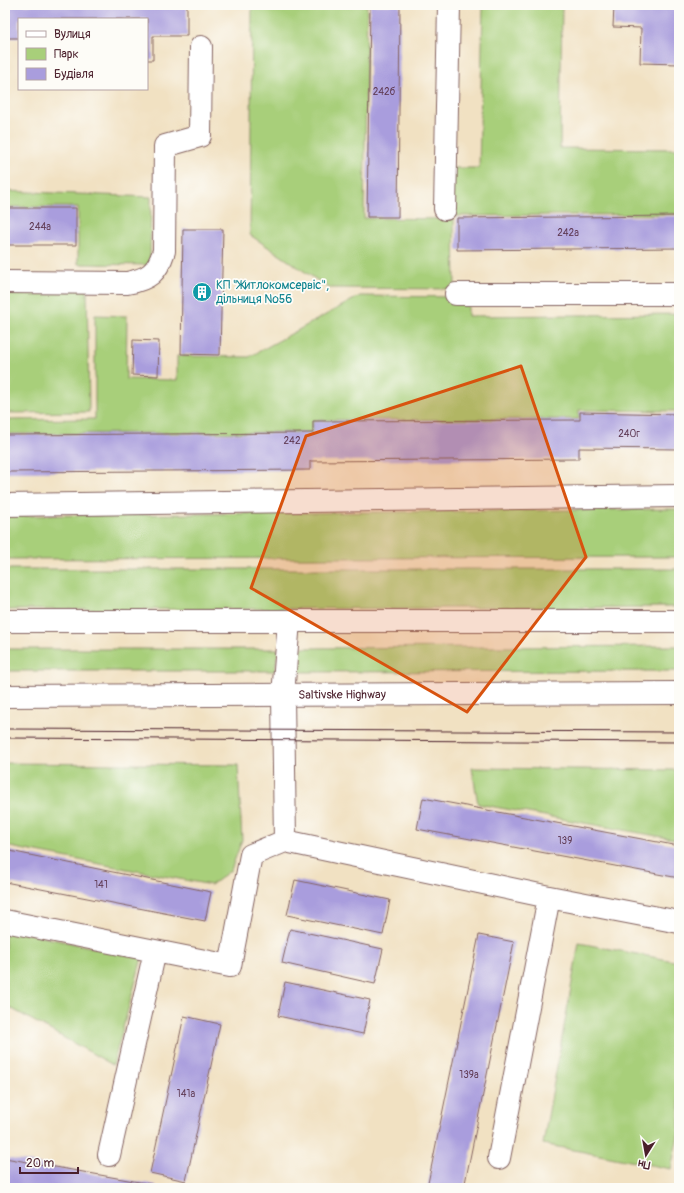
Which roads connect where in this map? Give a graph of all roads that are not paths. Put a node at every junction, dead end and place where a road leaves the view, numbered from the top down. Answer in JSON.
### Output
{"nodes":[{"id":1,"x":449,"y":5,"type":"edge"},
{"id":2,"x":200,"y":47,"type":"dead end"},
{"id":3,"x":446,"y":209,"type":"dead end"},
{"id":4,"x":5,"y":282,"type":"edge"},
{"id":5,"x":456,"y":294,"type":"dead end"},
{"id":6,"x":679,"y":294,"type":"edge"},
{"id":7,"x":679,"y":496,"type":"edge"},
{"id":8,"x":5,"y":505,"type":"edge"},
{"id":9,"x":5,"y":621,"type":"edge"},
{"id":10,"x":289,"y":621,"type":"junction"},
{"id":11,"x":679,"y":621,"type":"edge"},
{"id":12,"x":679,"y":693,"type":"edge"},
{"id":13,"x":283,"y":695,"type":"junction"},
{"id":14,"x":5,"y":696,"type":"edge"},
{"id":15,"x":285,"y":842,"type":"junction"},
{"id":16,"x":549,"y":897,"type":"junction"},
{"id":17,"x":5,"y":921,"type":"edge"},
{"id":18,"x":679,"y":922,"type":"edge"},
{"id":19,"x":155,"y":951,"type":"junction"},
{"id":20,"x":109,"y":1155,"type":"dead end"},
{"id":21,"x":499,"y":1158,"type":"dead end"}],
"edges":[{"from":1,"to":3,"type":"main road"},
{"from":2,"to":4,"type":"main road"},
{"from":5,"to":6,"type":"main road"},
{"from":7,"to":8,"type":"main road"},
{"from":9,"to":10,"type":"main road"},
{"from":10,"to":11,"type":"main road"},
{"from":10,"to":13,"type":"main road"},
{"from":12,"to":13,"type":"main road","name":"Saltivske Highway"},
{"from":13,"to":14,"type":"main road","name":"Saltivske Highway"},
{"from":13,"to":15,"type":"main road"},
{"from":15,"to":16,"type":"main road"},
{"from":15,"to":19,"type":"main road"},
{"from":16,"to":18,"type":"main road"},
{"from":16,"to":21,"type":"main road"},
{"from":17,"to":19,"type":"main road"},
{"from":19,"to":20,"type":"main road"}]}
